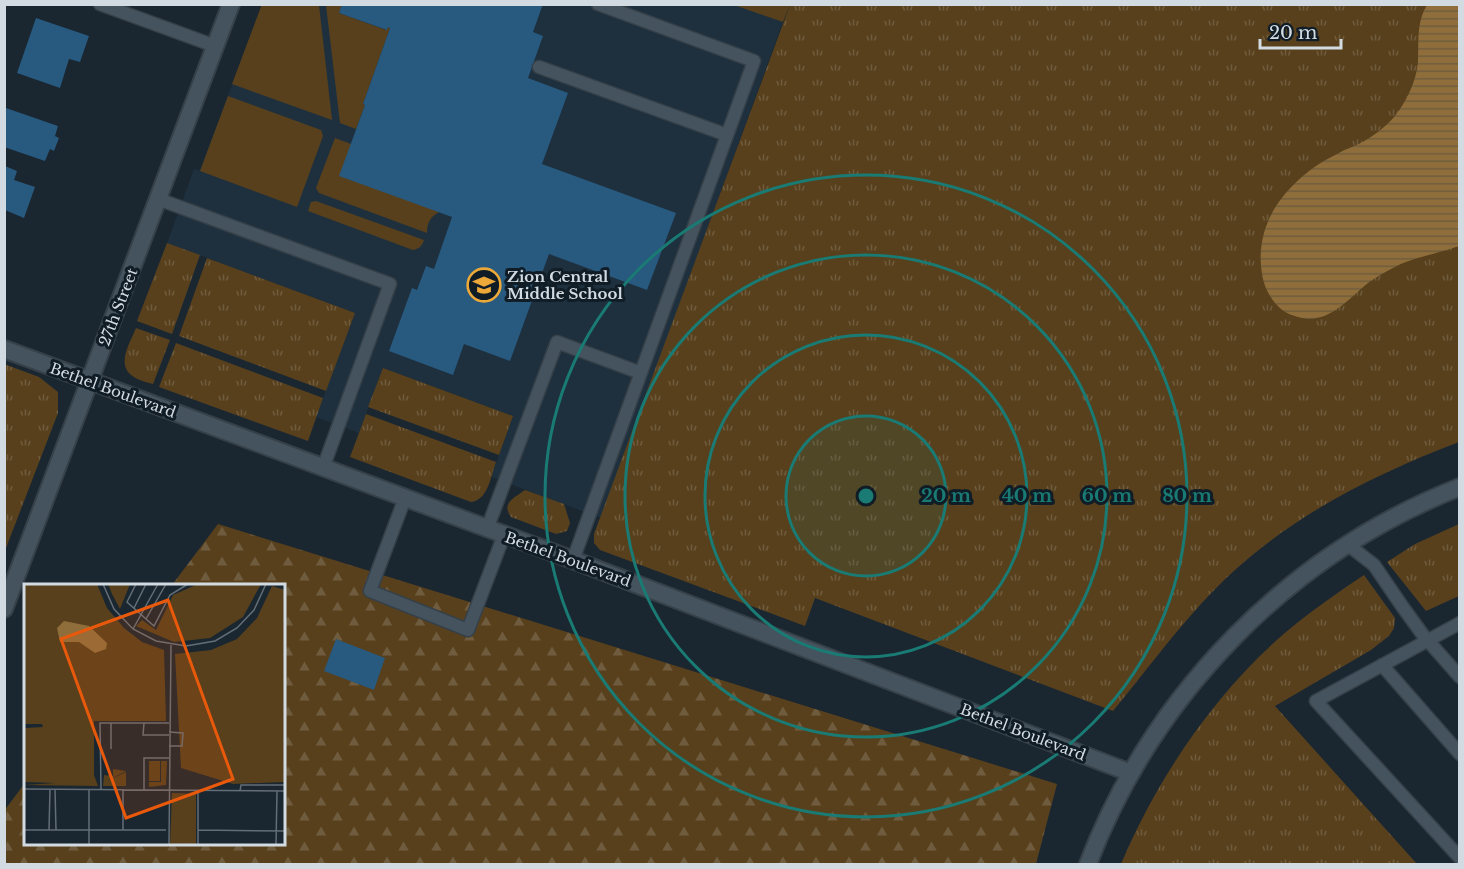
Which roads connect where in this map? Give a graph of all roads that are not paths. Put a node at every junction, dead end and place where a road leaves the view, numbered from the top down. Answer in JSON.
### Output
{"nodes":[{"id":1,"x":100,"y":4,"type":"edge"},
{"id":2,"x":231,"y":4,"type":"edge"},
{"id":3,"x":598,"y":4,"type":"edge"},
{"id":4,"x":215,"y":46,"type":"junction"},
{"id":5,"x":539,"y":68,"type":"dead end"},
{"id":6,"x":727,"y":135,"type":"junction"},
{"id":7,"x":158,"y":199,"type":"junction"},
{"id":8,"x":4,"y":350,"type":"edge"},
{"id":9,"x":641,"y":373,"type":"junction"},
{"id":10,"x":90,"y":381,"type":"junction"},
{"id":11,"x":323,"y":468,"type":"junction"},
{"id":12,"x":1460,"y":488,"type":"edge"},
{"id":13,"x":405,"y":498,"type":"junction"},
{"id":14,"x":487,"y":529,"type":"junction"},
{"id":15,"x":504,"y":535,"type":"junction"},
{"id":16,"x":1347,"y":544,"type":"junction"},
{"id":17,"x":573,"y":560,"type":"junction"},
{"id":18,"x":8,"y":589,"type":"edge"},
{"id":19,"x":4,"y":609,"type":"edge"},
{"id":20,"x":1460,"y":624,"type":"edge"},
{"id":21,"x":1428,"y":641,"type":"junction"},
{"id":22,"x":1382,"y":665,"type":"junction"},
{"id":23,"x":1460,"y":677,"type":"edge"},
{"id":24,"x":1460,"y":754,"type":"edge"},
{"id":25,"x":1131,"y":773,"type":"junction"},
{"id":26,"x":1460,"y":858,"type":"edge"},
{"id":27,"x":1088,"y":864,"type":"edge"}],
"edges":[{"from":1,"to":4,"type":"lane"},
{"from":2,"to":4,"type":"street","name":"27th Street"},
{"from":3,"to":6,"type":"lane"},
{"from":4,"to":7,"type":"street","name":"27th Street"},
{"from":5,"to":6,"type":"lane"},
{"from":6,"to":9,"type":"lane"},
{"from":7,"to":10,"type":"street","name":"27th Street"},
{"from":7,"to":11,"type":"lane"},
{"from":8,"to":10,"type":"street","name":"Bethel Boulevard"},
{"from":9,"to":14,"type":"lane"},
{"from":9,"to":17,"type":"lane"},
{"from":10,"to":11,"type":"street","name":"Bethel Boulevard"},
{"from":10,"to":18,"type":"street","name":"27th Street"},
{"from":11,"to":13,"type":"street","name":"Bethel Boulevard"},
{"from":12,"to":16,"type":"street"},
{"from":13,"to":14,"type":"street","name":"Bethel Boulevard"},
{"from":13,"to":15,"type":"lane"},
{"from":14,"to":15,"type":"street","name":"Bethel Boulevard"},
{"from":15,"to":17,"type":"street","name":"Bethel Boulevard"},
{"from":16,"to":21,"type":"lane"},
{"from":16,"to":25,"type":"street"},
{"from":17,"to":25,"type":"street","name":"Bethel Boulevard"},
{"from":18,"to":19,"type":"street","name":"27th Street"},
{"from":20,"to":21,"type":"lane"},
{"from":21,"to":22,"type":"lane"},
{"from":21,"to":23,"type":"lane"},
{"from":22,"to":24,"type":"lane"},
{"from":22,"to":26,"type":"lane"},
{"from":25,"to":27,"type":"street"}]}
